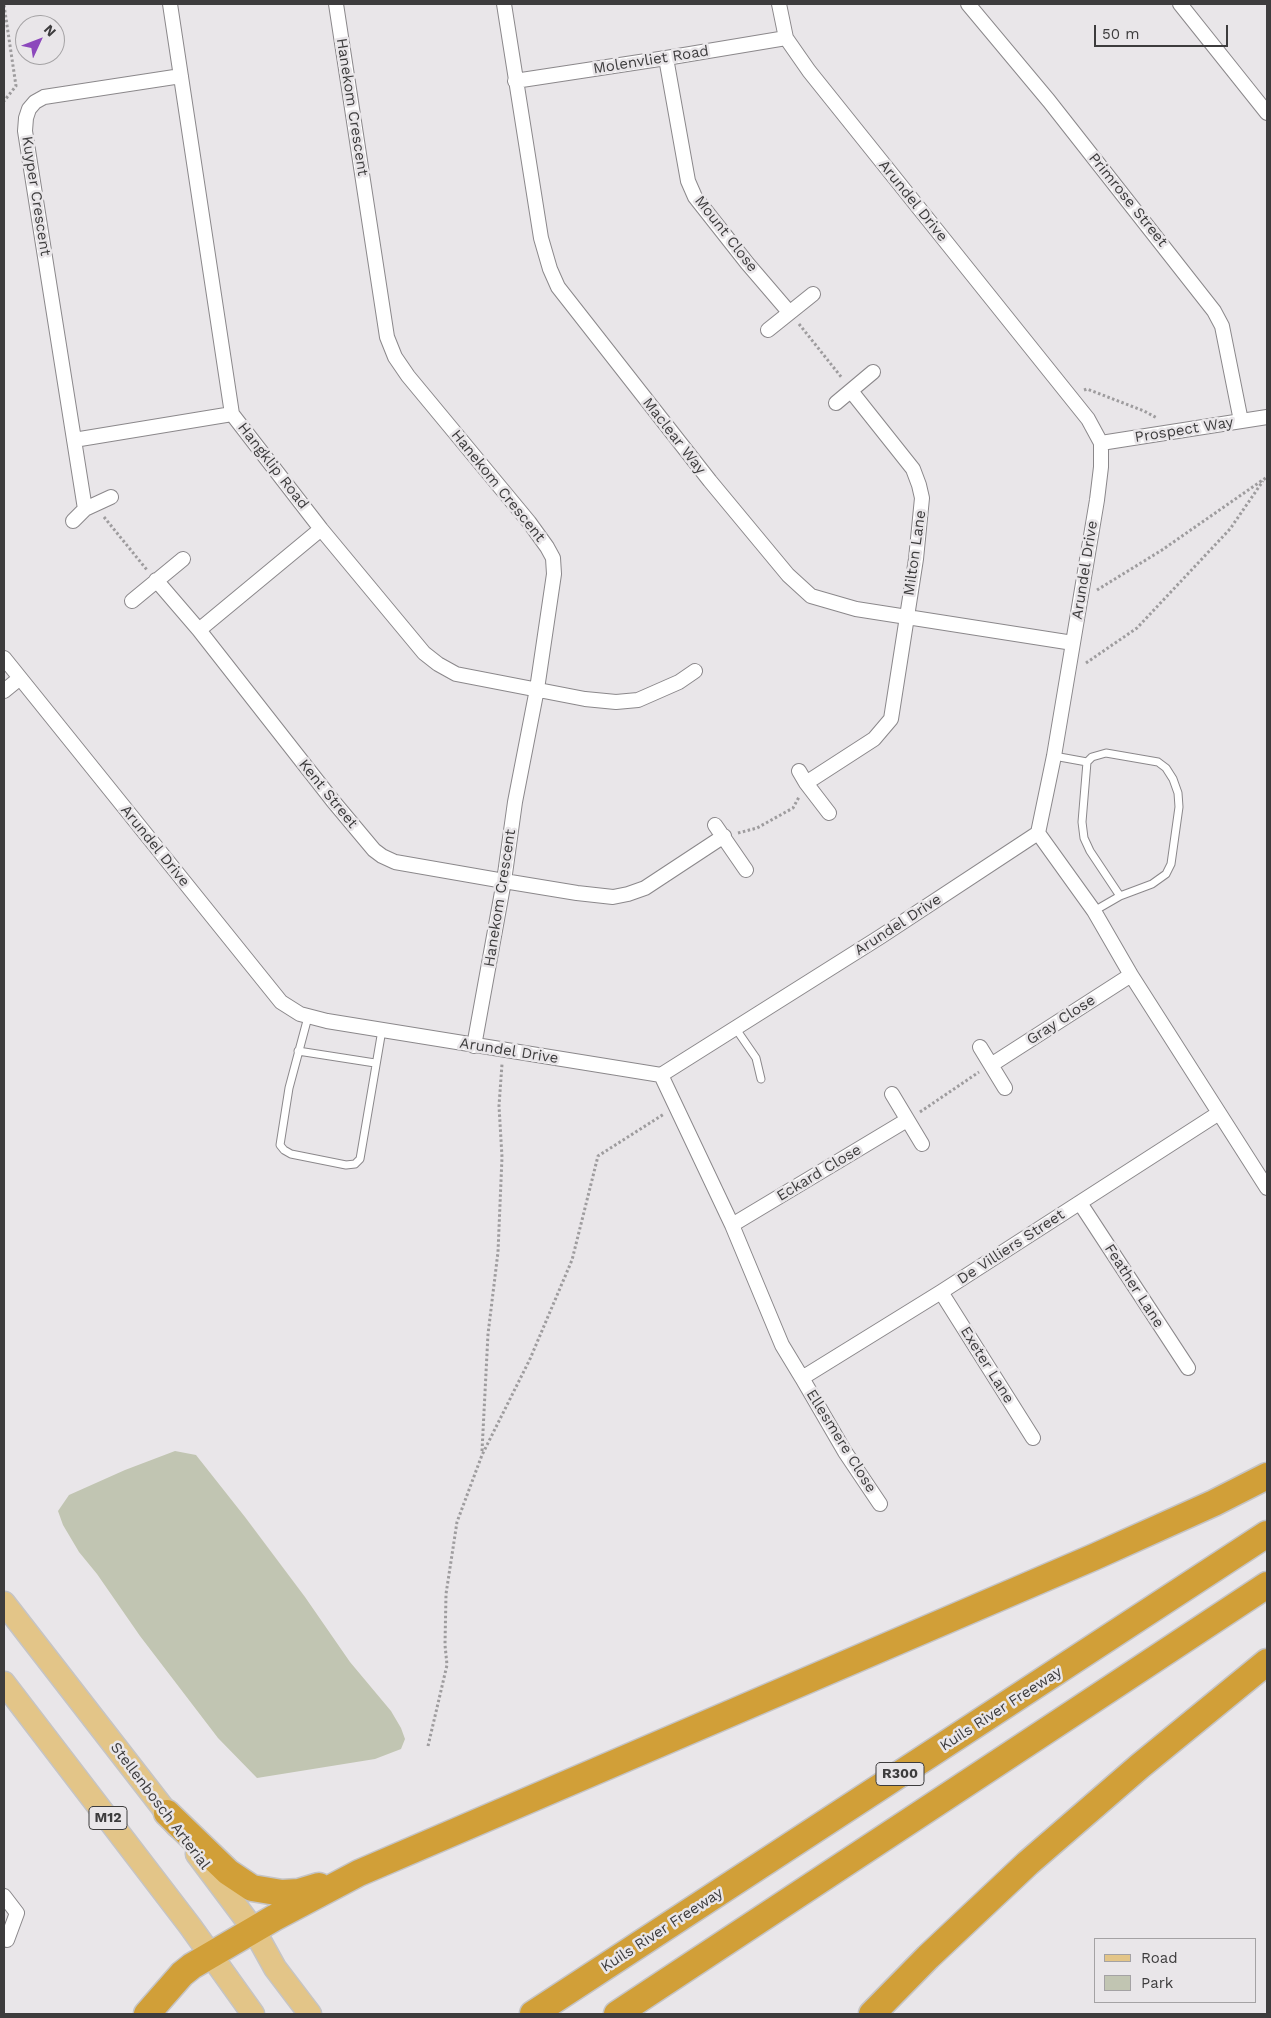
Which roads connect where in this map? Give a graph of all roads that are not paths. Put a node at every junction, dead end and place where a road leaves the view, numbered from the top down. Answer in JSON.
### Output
{"nodes":[{"id":1,"x":170,"y":4,"type":"edge"},
{"id":2,"x":336,"y":4,"type":"edge"},
{"id":3,"x":504,"y":4,"type":"edge"},
{"id":4,"x":779,"y":4,"type":"edge"},
{"id":5,"x":968,"y":4,"type":"edge"},
{"id":6,"x":1180,"y":4,"type":"edge"},
{"id":7,"x":786,"y":38,"type":"junction"},
{"id":8,"x":666,"y":58,"type":"junction"},
{"id":9,"x":181,"y":76,"type":"junction"},
{"id":10,"x":515,"y":81,"type":"junction"},
{"id":11,"x":1267,"y":113,"type":"edge"},
{"id":12,"x":813,"y":294,"type":"dead end"},
{"id":13,"x":789,"y":312,"type":"junction"},
{"id":14,"x":768,"y":330,"type":"dead end"},
{"id":15,"x":873,"y":372,"type":"dead end"},
{"id":16,"x":851,"y":391,"type":"junction"},
{"id":17,"x":836,"y":403,"type":"dead end"},
{"id":18,"x":232,"y":414,"type":"junction"},
{"id":19,"x":1267,"y":417,"type":"edge"},
{"id":20,"x":1241,"y":421,"type":"junction"},
{"id":21,"x":74,"y":440,"type":"junction"},
{"id":22,"x":1101,"y":442,"type":"junction"},
{"id":23,"x":111,"y":497,"type":"dead end"},
{"id":24,"x":89,"y":507,"type":"junction"},
{"id":25,"x":72,"y":521,"type":"dead end"},
{"id":26,"x":322,"y":529,"type":"junction"},
{"id":27,"x":183,"y":559,"type":"dead end"},
{"id":28,"x":156,"y":580,"type":"junction"},
{"id":29,"x":132,"y":601,"type":"dead end"},
{"id":30,"x":906,"y":617,"type":"junction"},
{"id":31,"x":199,"y":630,"type":"junction"},
{"id":32,"x":1073,"y":643,"type":"junction"},
{"id":33,"x":4,"y":658,"type":"edge"},
{"id":34,"x":695,"y":672,"type":"dead end"},
{"id":35,"x":20,"y":678,"type":"junction"},
{"id":36,"x":4,"y":690,"type":"edge"},
{"id":37,"x":537,"y":690,"type":"junction"},
{"id":38,"x":1054,"y":756,"type":"junction"},
{"id":39,"x":1087,"y":762,"type":"junction"},
{"id":40,"x":829,"y":814,"type":"dead end"},
{"id":41,"x":715,"y":825,"type":"dead end"},
{"id":42,"x":1038,"y":833,"type":"junction"},
{"id":43,"x":724,"y":836,"type":"junction"},
{"id":44,"x":746,"y":870,"type":"dead end"},
{"id":45,"x":504,"y":881,"type":"junction"},
{"id":46,"x":1120,"y":896,"type":"junction"},
{"id":47,"x":1094,"y":911,"type":"junction"},
{"id":48,"x":1131,"y":975,"type":"junction"},
{"id":49,"x":308,"y":1018,"type":"junction"},
{"id":50,"x":736,"y":1029,"type":"junction"},
{"id":51,"x":382,"y":1030,"type":"junction"},
{"id":52,"x":474,"y":1046,"type":"junction"},
{"id":53,"x":980,"y":1048,"type":"dead end"},
{"id":54,"x":298,"y":1050,"type":"junction"},
{"id":55,"x":375,"y":1063,"type":"junction"},
{"id":56,"x":991,"y":1065,"type":"junction"},
{"id":57,"x":661,"y":1075,"type":"junction"},
{"id":58,"x":761,"y":1080,"type":"dead end"},
{"id":59,"x":1005,"y":1088,"type":"dead end"},
{"id":60,"x":892,"y":1094,"type":"dead end"},
{"id":61,"x":1219,"y":1113,"type":"junction"},
{"id":62,"x":907,"y":1120,"type":"junction"},
{"id":63,"x":922,"y":1144,"type":"dead end"},
{"id":64,"x":1267,"y":1188,"type":"edge"},
{"id":65,"x":1080,"y":1203,"type":"junction"},
{"id":66,"x":732,"y":1225,"type":"junction"},
{"id":67,"x":941,"y":1292,"type":"junction"},
{"id":68,"x":1188,"y":1368,"type":"dead end"},
{"id":69,"x":802,"y":1378,"type":"junction"},
{"id":70,"x":1033,"y":1438,"type":"dead end"},
{"id":71,"x":1267,"y":1476,"type":"edge"},
{"id":72,"x":880,"y":1504,"type":"dead end"},
{"id":73,"x":1267,"y":1534,"type":"edge"},
{"id":74,"x":1267,"y":1585,"type":"edge"},
{"id":75,"x":4,"y":1603,"type":"edge"},
{"id":76,"x":1267,"y":1662,"type":"edge"},
{"id":77,"x":4,"y":1683,"type":"edge"},
{"id":78,"x":167,"y":1813,"type":"junction"},
{"id":79,"x":359,"y":1874,"type":"junction"},
{"id":80,"x":4,"y":1896,"type":"edge"},
{"id":81,"x":254,"y":1930,"type":"junction"},
{"id":82,"x":7,"y":1940,"type":"dead end"},
{"id":83,"x":211,"y":1954,"type":"junction"},
{"id":84,"x":147,"y":2014,"type":"edge"},
{"id":85,"x":253,"y":2014,"type":"edge"},
{"id":86,"x":310,"y":2014,"type":"edge"},
{"id":87,"x":533,"y":2014,"type":"edge"},
{"id":88,"x":617,"y":2014,"type":"edge"},
{"id":89,"x":872,"y":2014,"type":"edge"}],
"edges":[{"from":1,"to":9,"type":"street","name":"Hangklip Road"},
{"from":2,"to":37,"type":"street","name":"Hanekom Crescent"},
{"from":3,"to":10,"type":"street","name":"Maclear Way"},
{"from":4,"to":7,"type":"street","name":"Arundel Drive"},
{"from":5,"to":20,"type":"street","name":"Primrose Street"},
{"from":6,"to":11,"type":"street"},
{"from":7,"to":8,"type":"street","name":"Molenvliet Road"},
{"from":7,"to":22,"type":"street","name":"Arundel Drive"},
{"from":8,"to":10,"type":"street","name":"Molenvliet Road"},
{"from":8,"to":13,"type":"street","name":"Mount Close"},
{"from":9,"to":18,"type":"street","name":"Hangklip Road"},
{"from":9,"to":21,"type":"street","name":"Kuyper Crescent"},
{"from":10,"to":30,"type":"street","name":"Maclear Way"},
{"from":12,"to":13,"type":"street"},
{"from":13,"to":14,"type":"street"},
{"from":15,"to":16,"type":"street"},
{"from":16,"to":17,"type":"street"},
{"from":16,"to":30,"type":"street","name":"Milton Lane"},
{"from":18,"to":21,"type":"street"},
{"from":18,"to":26,"type":"street","name":"Hangklip Road"},
{"from":19,"to":20,"type":"street","name":"Prospect Way"},
{"from":20,"to":22,"type":"street","name":"Prospect Way"},
{"from":21,"to":24,"type":"street","name":"Kuyper Crescent"},
{"from":22,"to":32,"type":"street","name":"Arundel Drive"},
{"from":23,"to":24,"type":"street"},
{"from":24,"to":25,"type":"street"},
{"from":26,"to":31,"type":"street"},
{"from":26,"to":37,"type":"street","name":"Hangklip Road"},
{"from":27,"to":28,"type":"street"},
{"from":28,"to":29,"type":"street"},
{"from":28,"to":31,"type":"street","name":"Kent Street"},
{"from":30,"to":32,"type":"street","name":"Maclear Way"},
{"from":30,"to":40,"type":"street","name":"Milton Lane"},
{"from":31,"to":45,"type":"street","name":"Kent Street"},
{"from":32,"to":38,"type":"street","name":"Arundel Drive"},
{"from":33,"to":35,"type":"street","name":"Arundel Drive"},
{"from":34,"to":37,"type":"street","name":"Hangklip Road"},
{"from":35,"to":36,"type":"street"},
{"from":35,"to":49,"type":"street","name":"Arundel Drive"},
{"from":37,"to":45,"type":"street","name":"Hanekom Crescent"},
{"from":38,"to":39,"type":"lane"},
{"from":38,"to":42,"type":"street","name":"Arundel Drive"},
{"from":39,"to":46,"type":"lane"},
{"from":39,"to":46,"type":"lane"},
{"from":41,"to":43,"type":"street"},
{"from":42,"to":47,"type":"street"},
{"from":42,"to":50,"type":"street","name":"Arundel Drive"},
{"from":43,"to":44,"type":"street"},
{"from":43,"to":45,"type":"street","name":"Kent Street"},
{"from":45,"to":52,"type":"street","name":"Hanekom Crescent"},
{"from":46,"to":47,"type":"lane"},
{"from":47,"to":48,"type":"street"},
{"from":48,"to":56,"type":"street","name":"Gray Close"},
{"from":48,"to":61,"type":"street"},
{"from":49,"to":51,"type":"street","name":"Arundel Drive"},
{"from":49,"to":54,"type":"lane"},
{"from":50,"to":57,"type":"street","name":"Arundel Drive"},
{"from":50,"to":58,"type":"lane"},
{"from":51,"to":52,"type":"street","name":"Arundel Drive"},
{"from":51,"to":55,"type":"lane"},
{"from":52,"to":57,"type":"street","name":"Arundel Drive"},
{"from":53,"to":56,"type":"street"},
{"from":54,"to":55,"type":"lane"},
{"from":54,"to":55,"type":"lane"},
{"from":56,"to":59,"type":"street"},
{"from":57,"to":66,"type":"street"},
{"from":60,"to":62,"type":"street"},
{"from":61,"to":64,"type":"street"},
{"from":61,"to":65,"type":"street","name":"De Villiers Street"},
{"from":62,"to":63,"type":"street"},
{"from":62,"to":66,"type":"street","name":"Eckard Close"},
{"from":65,"to":67,"type":"street","name":"De Villiers Street"},
{"from":65,"to":68,"type":"street","name":"Feather Lane"},
{"from":66,"to":69,"type":"street"},
{"from":67,"to":69,"type":"street","name":"De Villiers Street"},
{"from":67,"to":70,"type":"street","name":"Exeter Lane"},
{"from":69,"to":72,"type":"street","name":"Ellesmere Close"},
{"from":71,"to":79,"type":"highway"},
{"from":73,"to":87,"type":"highway","name":"Kuils River Freeway","number":"R300"},
{"from":74,"to":88,"type":"highway","number":"R300"},
{"from":75,"to":78,"type":"main road","name":"Stellenbosch Arterial"},
{"from":76,"to":89,"type":"highway"},
{"from":77,"to":83,"type":"main road","number":"M12"},
{"from":78,"to":79,"type":"highway"},
{"from":78,"to":81,"type":"main road","name":"Stellenbosch Arterial"},
{"from":79,"to":81,"type":"highway"},
{"from":80,"to":82,"type":"street"},
{"from":81,"to":83,"type":"highway"},
{"from":81,"to":86,"type":"main road","name":"Stellenbosch Arterial"},
{"from":83,"to":84,"type":"highway"},
{"from":83,"to":85,"type":"main road","number":"M12"}]}
